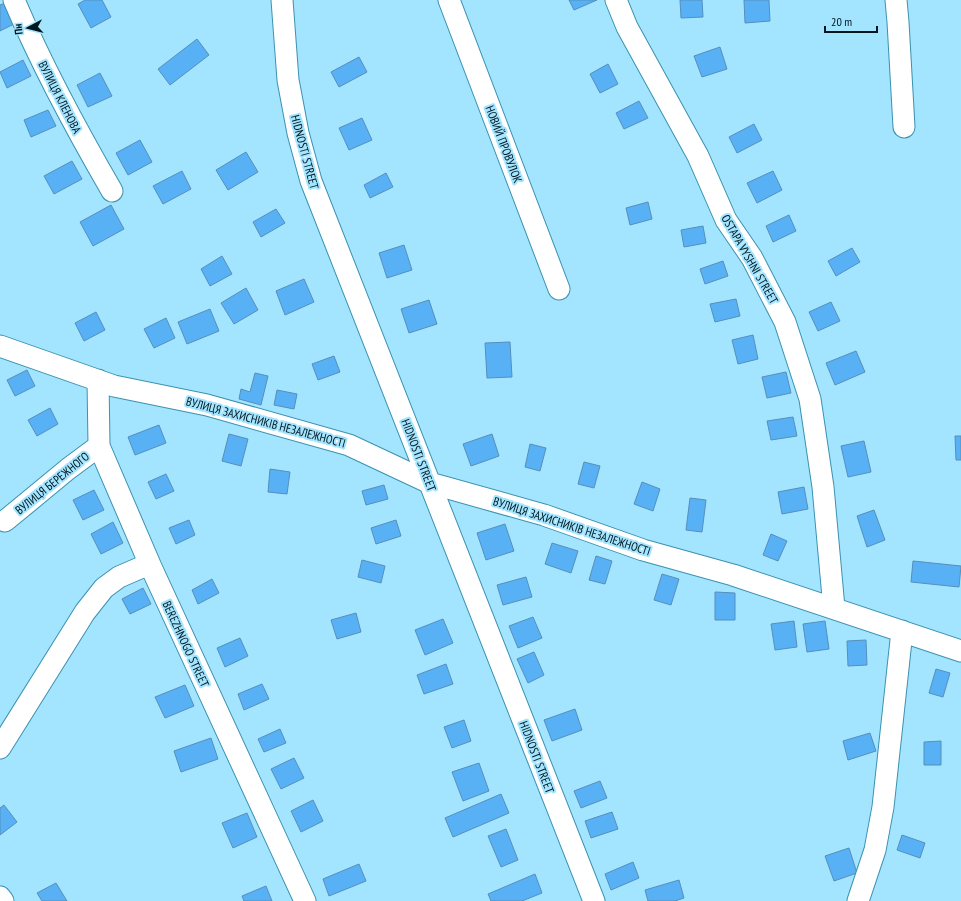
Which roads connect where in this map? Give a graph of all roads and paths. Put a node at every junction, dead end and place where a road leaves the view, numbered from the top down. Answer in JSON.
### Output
{"nodes":[{"id":1,"x":14,"y":0,"type":"edge"},
{"id":2,"x":282,"y":0,"type":"edge"},
{"id":3,"x":449,"y":0,"type":"edge"},
{"id":4,"x":616,"y":0,"type":"edge"},
{"id":5,"x":896,"y":0,"type":"edge"},
{"id":6,"x":904,"y":127,"type":"dead end"},
{"id":7,"x":112,"y":191,"type":"dead end"},
{"id":8,"x":559,"y":289,"type":"dead end"},
{"id":9,"x":0,"y":346,"type":"edge"},
{"id":10,"x":98,"y":380,"type":"junction"},
{"id":11,"x":99,"y":446,"type":"junction"},
{"id":12,"x":430,"y":483,"type":"junction"},
{"id":13,"x":5,"y":521,"type":"dead end"},
{"id":14,"x":149,"y":564,"type":"junction"},
{"id":15,"x":834,"y":608,"type":"junction"},
{"id":16,"x":902,"y":631,"type":"junction"},
{"id":17,"x":961,"y":651,"type":"edge"},
{"id":18,"x":0,"y":748,"type":"edge"},
{"id":19,"x":0,"y":896,"type":"edge"},
{"id":20,"x":3,"y":901,"type":"edge"},
{"id":21,"x":305,"y":901,"type":"edge"},
{"id":22,"x":594,"y":901,"type":"edge"},
{"id":23,"x":858,"y":901,"type":"edge"}],
"edges":[{"from":1,"to":7,"type":"street","name":"ВУЛИЦЯ КЛЕНОВА"},
{"from":2,"to":12,"type":"street","name":"HIDNOSTI STREET"},
{"from":3,"to":8,"type":"street","name":"НОВИЙ ПРОВУЛОК"},
{"from":4,"to":15,"type":"street","name":"OSTAPA VYSHNI STREET"},
{"from":5,"to":6,"type":"street"},
{"from":9,"to":10,"type":"street","name":"ВУЛИЦЯ ЗАХИСНИКІВ НЕЗАЛЕЖНОСТІ"},
{"from":10,"to":11,"type":"street","name":"BEREZHNOGO STREET"},
{"from":10,"to":12,"type":"street","name":"ВУЛИЦЯ ЗАХИСНИКІВ НЕЗАЛЕЖНОСТІ"},
{"from":11,"to":13,"type":"street","name":"ВУЛИЦЯ БЕРЕЖНОГО"},
{"from":11,"to":14,"type":"street","name":"BEREZHNOGO STREET"},
{"from":12,"to":15,"type":"street","name":"ВУЛИЦЯ ЗАХИСНИКІВ НЕЗАЛЕЖНОСТІ"},
{"from":12,"to":22,"type":"street","name":"HIDNOSTI STREET"},
{"from":14,"to":18,"type":"street"},
{"from":14,"to":21,"type":"street","name":"BEREZHNOGO STREET"},
{"from":15,"to":16,"type":"street","name":"ВУЛИЦЯ ЗАХИСНИКІВ НЕЗАЛЕЖНОСТІ"},
{"from":16,"to":17,"type":"street","name":"ВУЛИЦЯ ЗАХИСНИКІВ НЕЗАЛЕЖНОСТІ"},
{"from":16,"to":23,"type":"street"},
{"from":19,"to":20,"type":"street"}]}
